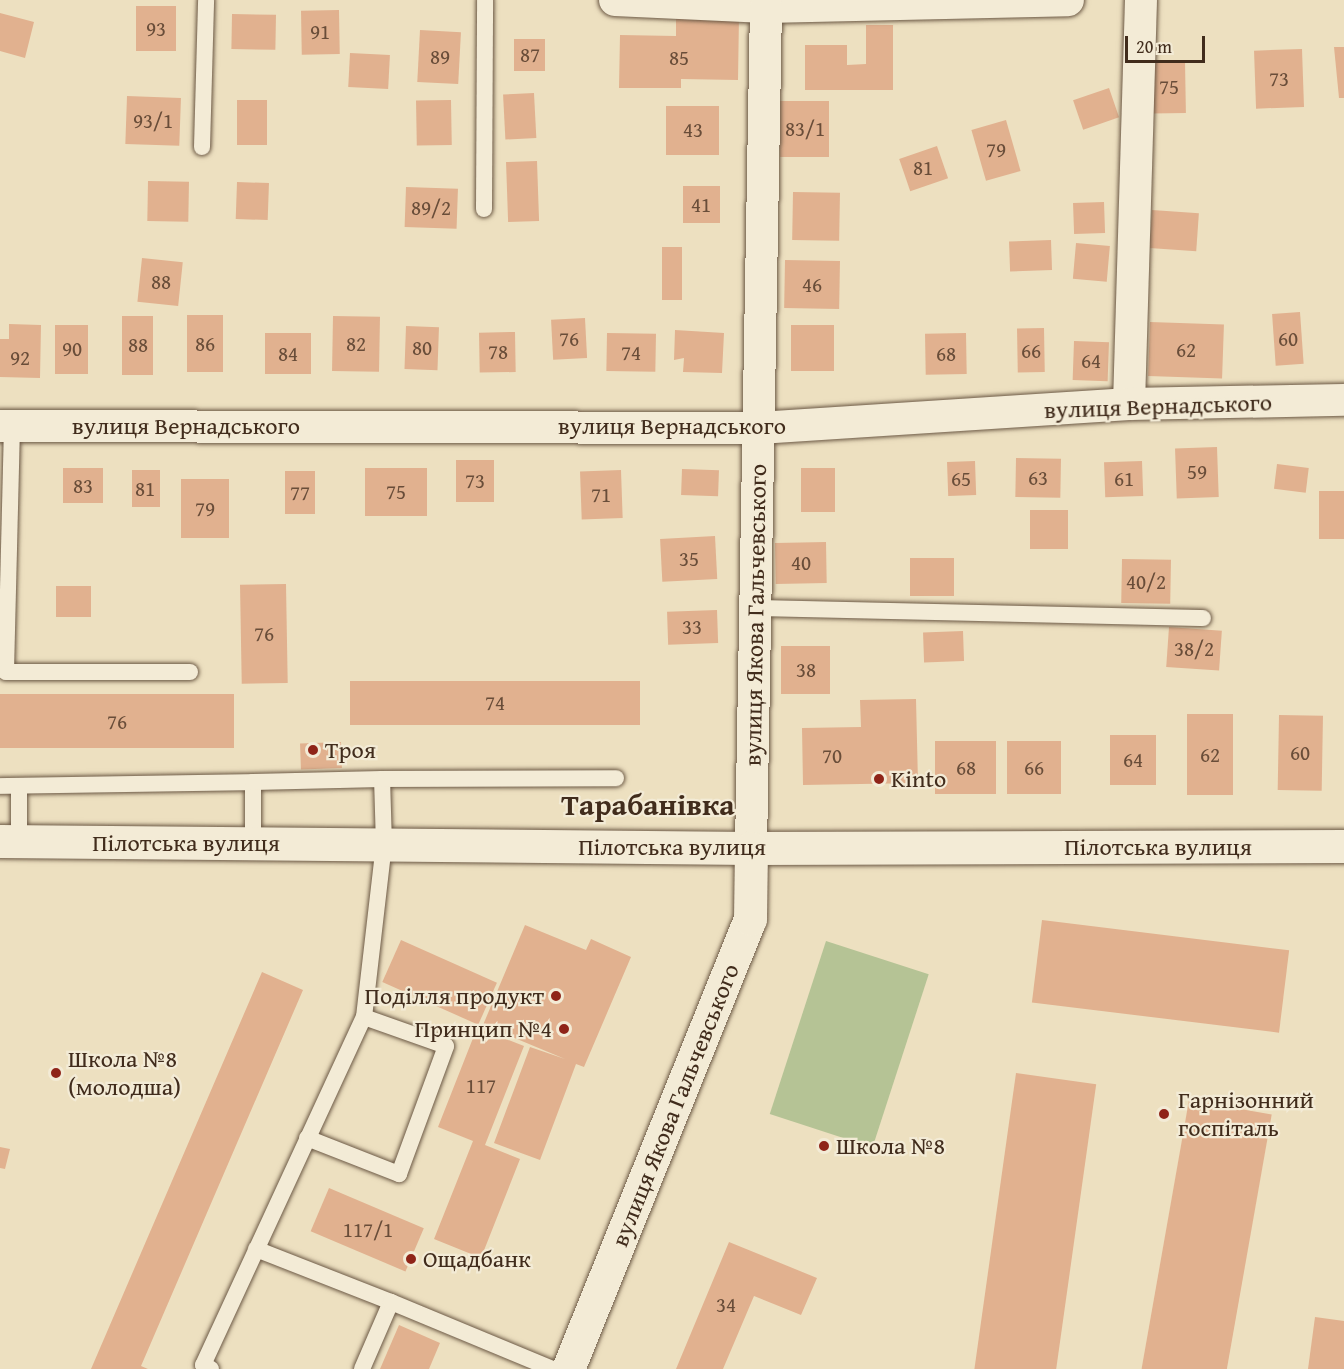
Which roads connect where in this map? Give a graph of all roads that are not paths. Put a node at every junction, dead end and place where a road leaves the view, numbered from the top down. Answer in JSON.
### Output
{"nodes":[{"id":1,"x":206,"y":0,"type":"edge"},
{"id":2,"x":485,"y":0,"type":"edge"},
{"id":3,"x":615,"y":0,"type":"edge"},
{"id":4,"x":1068,"y":0,"type":"edge"},
{"id":5,"x":1141,"y":0,"type":"edge"},
{"id":6,"x":932,"y":1,"type":"edge"},
{"id":7,"x":766,"y":7,"type":"junction"},
{"id":8,"x":202,"y":147,"type":"dead end"},
{"id":9,"x":484,"y":208,"type":"dead end"},
{"id":10,"x":1344,"y":400,"type":"edge"},
{"id":11,"x":1129,"y":404,"type":"junction"},
{"id":12,"x":6,"y":426,"type":"edge"},
{"id":13,"x":759,"y":428,"type":"junction"},
{"id":14,"x":755,"y":608,"type":"junction"},
{"id":15,"x":1203,"y":618,"type":"dead end"},
{"id":16,"x":3,"y":672,"type":"edge"},
{"id":17,"x":190,"y":672,"type":"dead end"},
{"id":18,"x":616,"y":778,"type":"dead end"},
{"id":19,"x":382,"y":779,"type":"junction"},
{"id":20,"x":254,"y":782,"type":"junction"},
{"id":21,"x":0,"y":786,"type":"edge"},
{"id":22,"x":19,"y":786,"type":"junction"},
{"id":23,"x":9,"y":841,"type":"edge"},
{"id":24,"x":253,"y":843,"type":"junction"},
{"id":25,"x":384,"y":845,"type":"junction"},
{"id":26,"x":1344,"y":846,"type":"edge"},
{"id":27,"x":751,"y":848,"type":"junction"},
{"id":28,"x":364,"y":1017,"type":"junction"},
{"id":29,"x":307,"y":1138,"type":"junction"},
{"id":30,"x":256,"y":1249,"type":"junction"},
{"id":31,"x":391,"y":1302,"type":"junction"},
{"id":32,"x":212,"y":1369,"type":"edge"},
{"id":33,"x":362,"y":1369,"type":"edge"},
{"id":34,"x":553,"y":1369,"type":"edge"},
{"id":35,"x":568,"y":1369,"type":"edge"}],
"edges":[{"from":1,"to":8,"type":"lane"},
{"from":2,"to":9,"type":"lane"},
{"from":3,"to":7,"type":"street"},
{"from":4,"to":6,"type":"street"},
{"from":5,"to":11,"type":"street"},
{"from":6,"to":7,"type":"street"},
{"from":7,"to":13,"type":"street","name":"вулиця Якова Гальчевського"},
{"from":10,"to":11,"type":"street","name":"вулиця Вернадського"},
{"from":11,"to":13,"type":"street","name":"вулиця Вернадського"},
{"from":12,"to":13,"type":"street","name":"вулиця Вернадського"},
{"from":12,"to":16,"type":"lane"},
{"from":13,"to":14,"type":"street","name":"вулиця Якова Гальчевського"},
{"from":14,"to":15,"type":"lane"},
{"from":14,"to":27,"type":"street","name":"вулиця Якова Гальчевського"},
{"from":16,"to":17,"type":"lane"},
{"from":18,"to":19,"type":"lane"},
{"from":19,"to":20,"type":"lane"},
{"from":19,"to":25,"type":"lane"},
{"from":20,"to":22,"type":"lane"},
{"from":20,"to":24,"type":"lane"},
{"from":21,"to":22,"type":"lane"},
{"from":22,"to":23,"type":"lane"},
{"from":23,"to":24,"type":"street","name":"Пілотська вулиця"},
{"from":24,"to":25,"type":"street","name":"Пілотська вулиця"},
{"from":25,"to":27,"type":"street","name":"Пілотська вулиця"},
{"from":25,"to":28,"type":"lane"},
{"from":26,"to":27,"type":"street","name":"Пілотська вулиця"},
{"from":27,"to":35,"type":"street","name":"вулиця Якова Гальчевського"},
{"from":28,"to":29,"type":"lane"},
{"from":28,"to":29,"type":"lane"},
{"from":29,"to":30,"type":"lane"},
{"from":30,"to":31,"type":"lane"},
{"from":30,"to":32,"type":"lane"},
{"from":31,"to":33,"type":"lane"},
{"from":31,"to":34,"type":"lane"}]}
